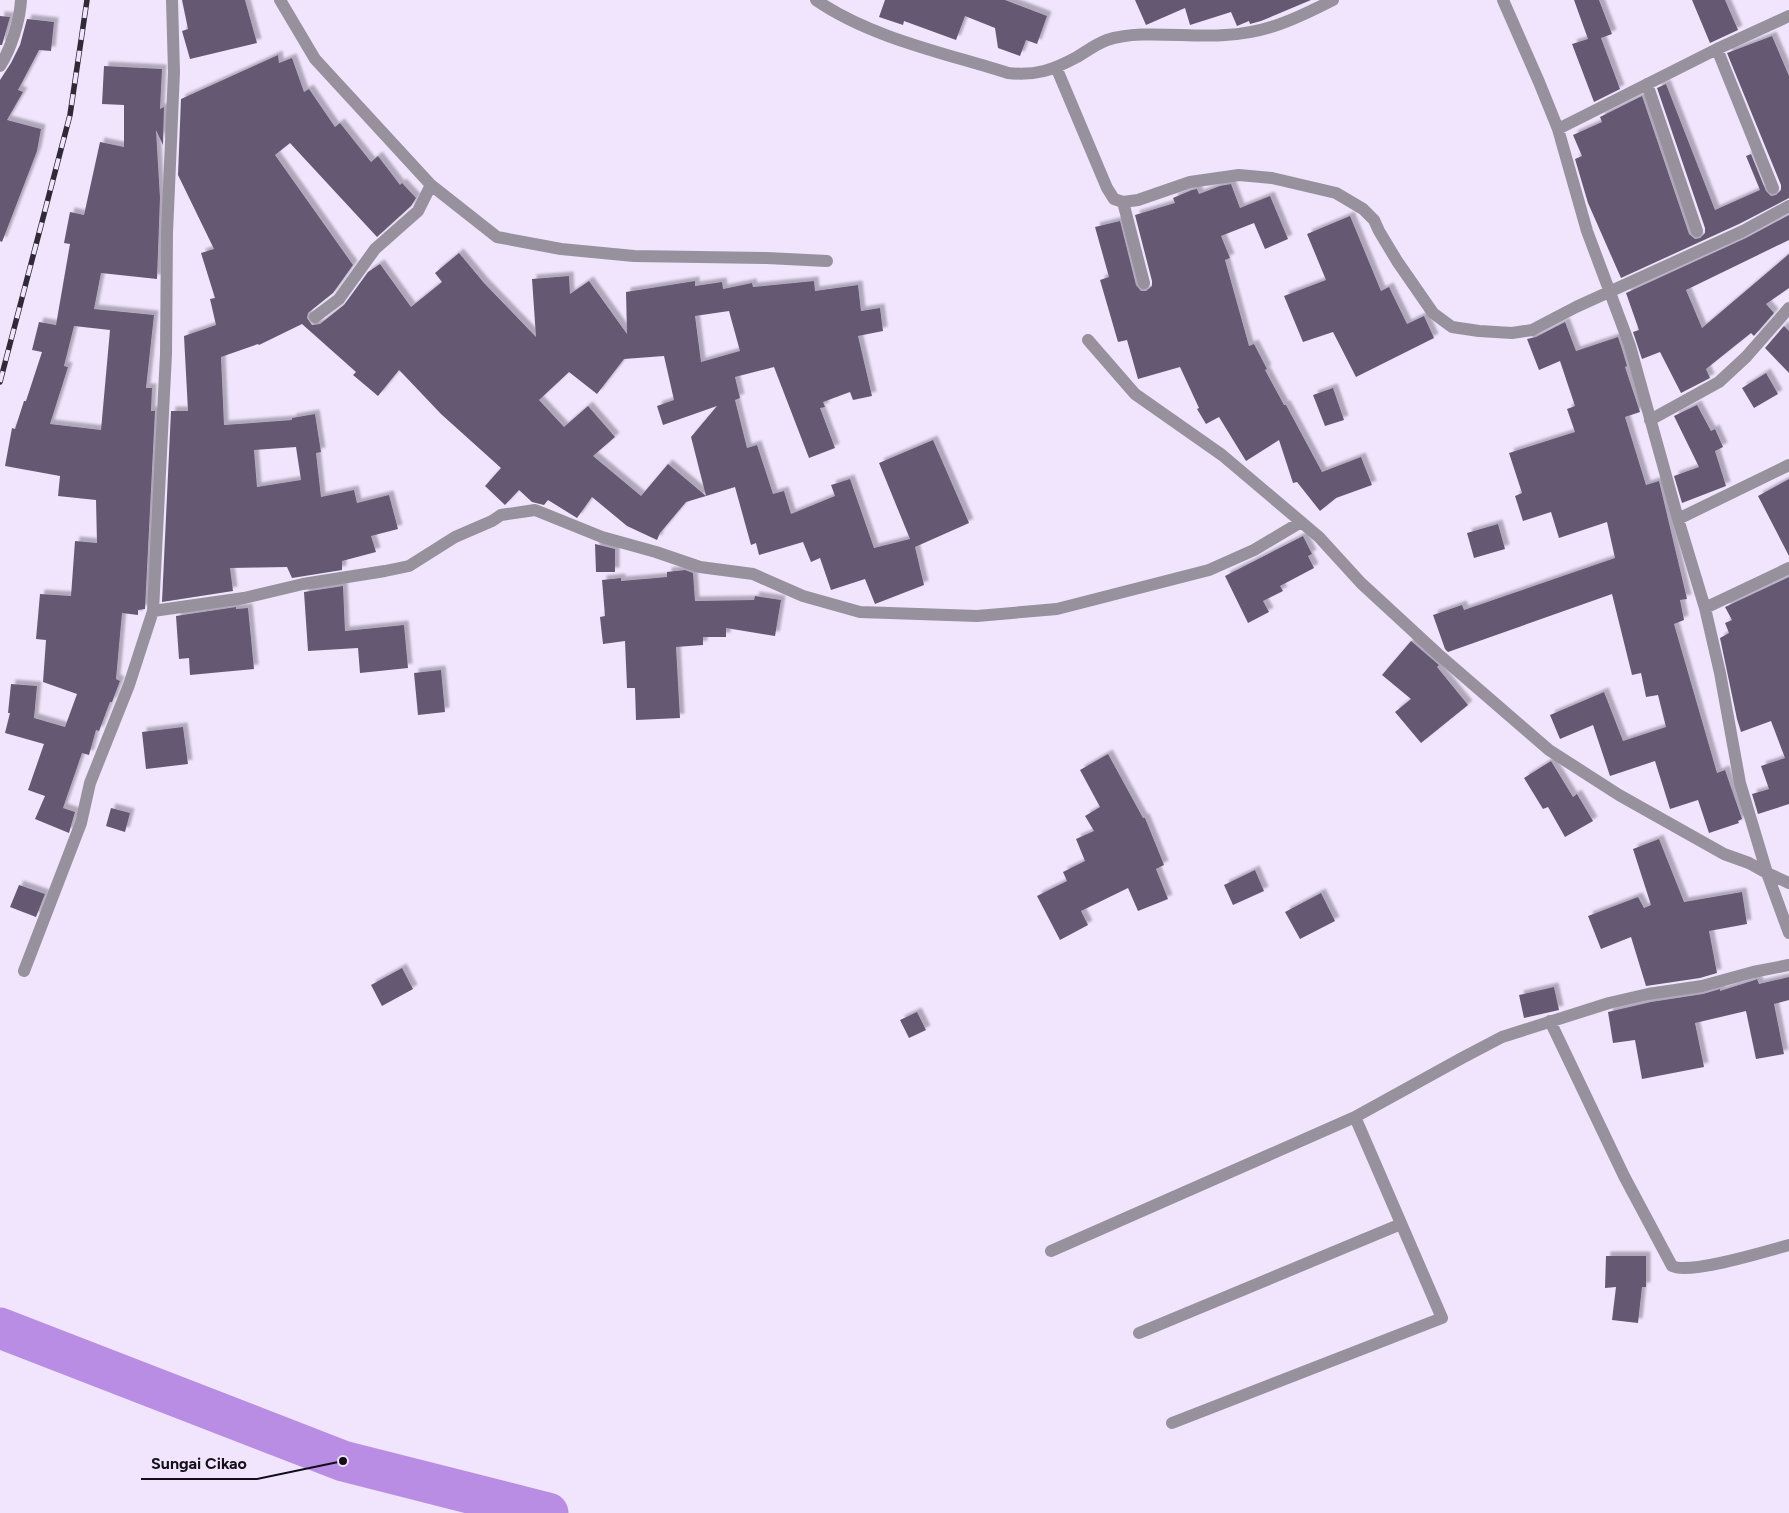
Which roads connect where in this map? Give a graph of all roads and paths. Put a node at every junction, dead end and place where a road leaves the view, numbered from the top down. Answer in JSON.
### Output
{"nodes":[{"id":1,"x":21,"y":0,"type":"edge"},
{"id":2,"x":172,"y":0,"type":"edge"},
{"id":3,"x":280,"y":0,"type":"edge"},
{"id":4,"x":816,"y":0,"type":"edge"},
{"id":5,"x":1333,"y":0,"type":"edge"},
{"id":6,"x":1502,"y":0,"type":"edge"},
{"id":7,"x":1788,"y":21,"type":"edge"},
{"id":8,"x":1717,"y":49,"type":"junction"},
{"id":9,"x":4,"y":54,"type":"edge"},
{"id":10,"x":0,"y":66,"type":"edge"},
{"id":11,"x":1056,"y":67,"type":"junction"},
{"id":12,"x":1648,"y":84,"type":"junction"},
{"id":13,"x":1558,"y":129,"type":"junction"},
{"id":14,"x":431,"y":185,"type":"junction"},
{"id":15,"x":1773,"y":188,"type":"dead end"},
{"id":16,"x":1123,"y":202,"type":"junction"},
{"id":17,"x":1789,"y":206,"type":"edge"},
{"id":18,"x":1698,"y":231,"type":"dead end"},
{"id":19,"x":827,"y":261,"type":"dead end"},
{"id":20,"x":1144,"y":283,"type":"dead end"},
{"id":21,"x":1609,"y":292,"type":"junction"},
{"id":22,"x":1789,"y":308,"type":"edge"},
{"id":23,"x":315,"y":317,"type":"dead end"},
{"id":24,"x":1088,"y":340,"type":"dead end"},
{"id":25,"x":1650,"y":420,"type":"junction"},
{"id":26,"x":1789,"y":465,"type":"edge"},
{"id":27,"x":1678,"y":519,"type":"junction"},
{"id":28,"x":1300,"y":522,"type":"junction"},
{"id":29,"x":1789,"y":568,"type":"edge"},
{"id":30,"x":1705,"y":608,"type":"junction"},
{"id":31,"x":153,"y":611,"type":"junction"},
{"id":32,"x":1766,"y":873,"type":"junction"},
{"id":33,"x":1789,"y":883,"type":"edge"},
{"id":34,"x":1789,"y":933,"type":"edge"},
{"id":35,"x":1789,"y":965,"type":"edge"},
{"id":36,"x":24,"y":971,"type":"dead end"},
{"id":37,"x":1550,"y":1021,"type":"junction"},
{"id":38,"x":1355,"y":1117,"type":"junction"},
{"id":39,"x":1401,"y":1224,"type":"junction"},
{"id":40,"x":1789,"y":1245,"type":"edge"},
{"id":41,"x":1051,"y":1252,"type":"dead end"},
{"id":42,"x":1139,"y":1333,"type":"dead end"},
{"id":43,"x":1172,"y":1423,"type":"dead end"}],
"edges":[{"from":1,"to":9,"type":"street"},
{"from":2,"to":31,"type":"street"},
{"from":3,"to":14,"type":"street"},
{"from":4,"to":11,"type":"street"},
{"from":5,"to":11,"type":"street"},
{"from":6,"to":13,"type":"street"},
{"from":7,"to":8,"type":"street"},
{"from":8,"to":12,"type":"street"},
{"from":8,"to":15,"type":"street"},
{"from":9,"to":10,"type":"street"},
{"from":11,"to":16,"type":"street"},
{"from":12,"to":13,"type":"street"},
{"from":12,"to":18,"type":"street"},
{"from":13,"to":21,"type":"street"},
{"from":14,"to":19,"type":"street"},
{"from":14,"to":23,"type":"street"},
{"from":16,"to":20,"type":"street"},
{"from":16,"to":21,"type":"street"},
{"from":17,"to":21,"type":"street"},
{"from":21,"to":25,"type":"street"},
{"from":22,"to":25,"type":"street"},
{"from":24,"to":28,"type":"street"},
{"from":25,"to":27,"type":"street"},
{"from":26,"to":27,"type":"street"},
{"from":27,"to":30,"type":"street"},
{"from":28,"to":31,"type":"street"},
{"from":28,"to":32,"type":"street"},
{"from":29,"to":30,"type":"street"},
{"from":30,"to":32,"type":"street"},
{"from":31,"to":36,"type":"street"},
{"from":32,"to":33,"type":"street"},
{"from":32,"to":34,"type":"street"},
{"from":35,"to":37,"type":"street"},
{"from":37,"to":38,"type":"street"},
{"from":37,"to":40,"type":"street"},
{"from":38,"to":39,"type":"street"},
{"from":38,"to":41,"type":"street"},
{"from":39,"to":42,"type":"street"},
{"from":39,"to":43,"type":"street"}]}
